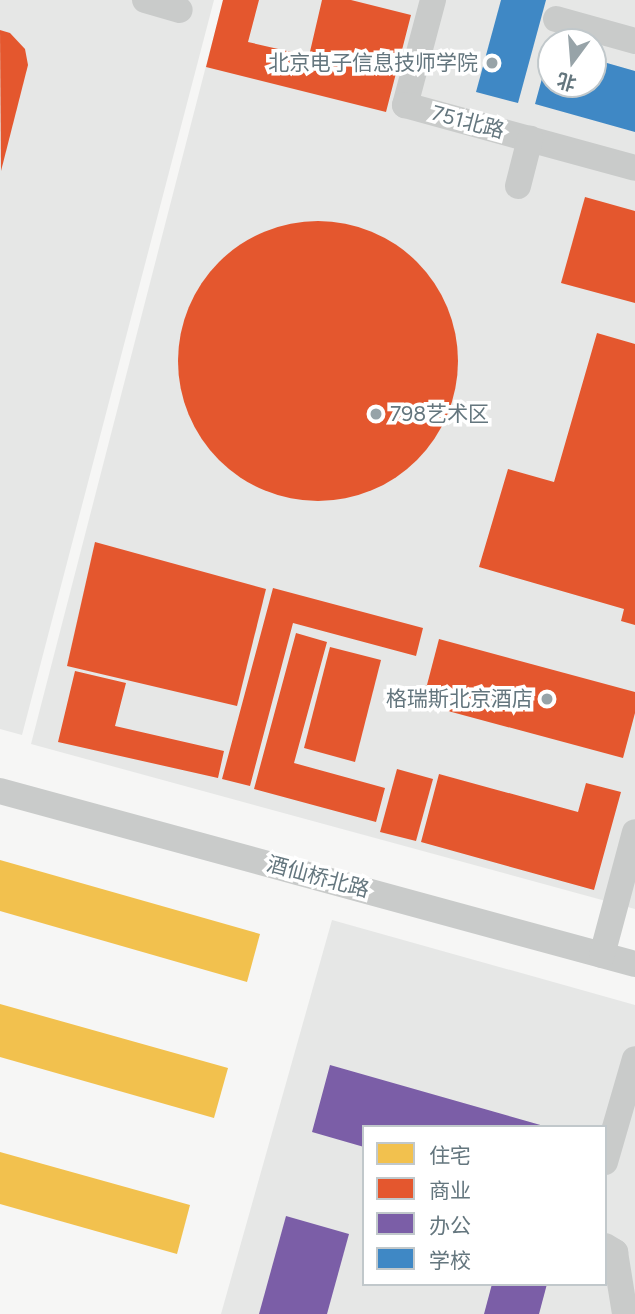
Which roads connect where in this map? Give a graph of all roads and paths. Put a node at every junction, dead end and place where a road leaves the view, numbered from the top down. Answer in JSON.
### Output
{"nodes":[{"id":1,"x":145,"y":0,"type":"edge"},
{"id":2,"x":433,"y":0,"type":"edge"},
{"id":3,"x":180,"y":10,"type":"dead end"},
{"id":4,"x":556,"y":19,"type":"dead end"},
{"id":5,"x":635,"y":41,"type":"edge"},
{"id":6,"x":530,"y":139,"type":"junction"},
{"id":7,"x":635,"y":168,"type":"edge"},
{"id":8,"x":517,"y":186,"type":"dead end"},
{"id":9,"x":0,"y":791,"type":"edge"},
{"id":10,"x":635,"y":832,"type":"edge"},
{"id":11,"x":602,"y":955,"type":"junction"},
{"id":12,"x":635,"y":964,"type":"edge"},
{"id":13,"x":635,"y":1059,"type":"edge"},
{"id":14,"x":607,"y":1154,"type":"edge"},
{"id":15,"x":607,"y":1247,"type":"edge"},
{"id":16,"x":625,"y":1314,"type":"edge"}],
"edges":[{"from":1,"to":3,"type":"street"},
{"from":2,"to":6,"type":"street","name":"751北路"},
{"from":4,"to":5,"type":"street"},
{"from":6,"to":7,"type":"street","name":"751北路"},
{"from":6,"to":8,"type":"street"},
{"from":9,"to":11,"type":"street","name":"酒仙桥北路"},
{"from":10,"to":11,"type":"street"},
{"from":11,"to":12,"type":"street","name":"酒仙桥北路"},
{"from":13,"to":14,"type":"street"},
{"from":15,"to":16,"type":"street"}]}
